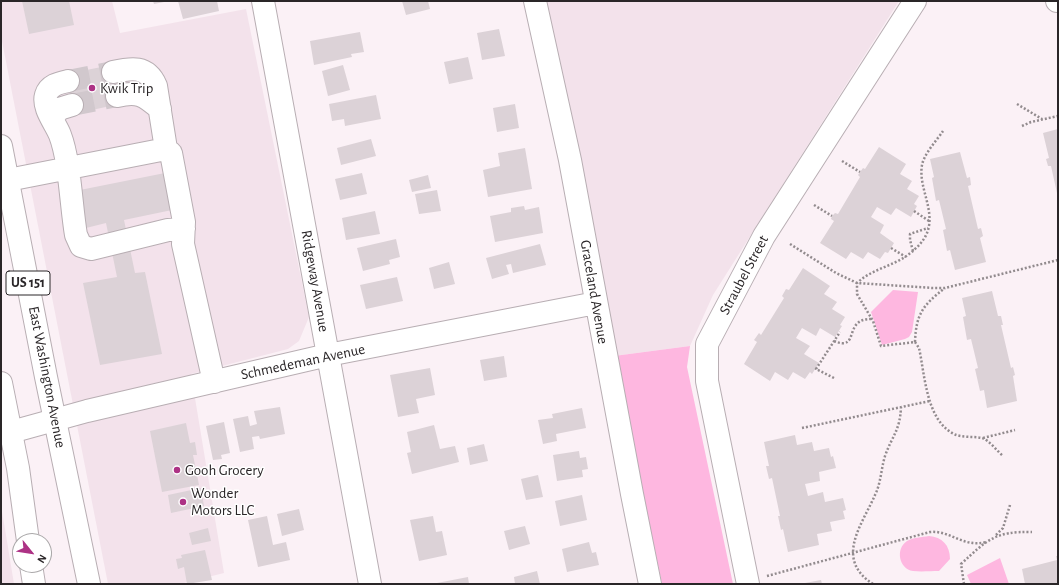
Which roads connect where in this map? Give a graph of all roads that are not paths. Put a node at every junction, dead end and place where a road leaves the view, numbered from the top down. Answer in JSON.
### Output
{"nodes":[{"id":1,"x":263,"y":1,"type":"edge"},
{"id":2,"x":535,"y":1,"type":"edge"},
{"id":3,"x":915,"y":1,"type":"edge"},
{"id":4,"x":113,"y":72,"type":"tunnel mouth"},
{"id":5,"x":68,"y":81,"type":"tunnel mouth"},
{"id":6,"x":117,"y":96,"type":"tunnel mouth"},
{"id":7,"x":72,"y":105,"type":"tunnel mouth"},
{"id":8,"x":160,"y":109,"type":"junction"},
{"id":9,"x":52,"y":119,"type":"junction"},
{"id":10,"x":1,"y":146,"type":"edge"},
{"id":11,"x":166,"y":149,"type":"junction"},
{"id":12,"x":67,"y":169,"type":"junction"},
{"id":13,"x":8,"y":180,"type":"junction"},
{"id":14,"x":184,"y":229,"type":"junction"},
{"id":15,"x":596,"y":303,"type":"junction"},
{"id":16,"x":328,"y":355,"type":"junction"},
{"id":17,"x":214,"y":382,"type":"junction"},
{"id":18,"x":1,"y":383,"type":"edge"},
{"id":19,"x":55,"y":420,"type":"junction"},
{"id":20,"x":12,"y":432,"type":"junction"},
{"id":21,"x":27,"y":533,"type":"edge"},
{"id":22,"x":32,"y":573,"type":"edge"},
{"id":23,"x":757,"y":580,"type":"edge"},
{"id":24,"x":34,"y":584,"type":"edge"},
{"id":25,"x":89,"y":584,"type":"edge"},
{"id":26,"x":370,"y":584,"type":"edge"},
{"id":27,"x":650,"y":584,"type":"edge"}],
"edges":[{"from":1,"to":16,"type":"street","name":"Ridgeway Avenue"},
{"from":2,"to":15,"type":"street","name":"Graceland Avenue"},
{"from":3,"to":23,"type":"street","name":"Straubel Street"},
{"from":4,"to":8,"type":"street"},
{"from":5,"to":9,"type":"street"},
{"from":6,"to":8,"type":"street"},
{"from":7,"to":9,"type":"street"},
{"from":8,"to":11,"type":"street"},
{"from":9,"to":12,"type":"street"},
{"from":10,"to":13,"type":"street","name":"East Washington Avenue","number":"US 151"},
{"from":11,"to":12,"type":"street"},
{"from":11,"to":14,"type":"street"},
{"from":12,"to":13,"type":"street"},
{"from":12,"to":14,"type":"street"},
{"from":13,"to":19,"type":"street","name":"East Washington Avenue","number":"US 151"},
{"from":14,"to":17,"type":"street"},
{"from":15,"to":16,"type":"street","name":"Schmedeman Avenue"},
{"from":15,"to":27,"type":"street","name":"Graceland Avenue"},
{"from":16,"to":17,"type":"street","name":"Schmedeman Avenue"},
{"from":16,"to":26,"type":"street","name":"Ridgeway Avenue"},
{"from":17,"to":19,"type":"street","name":"Schmedeman Avenue"},
{"from":18,"to":20,"type":"street"},
{"from":19,"to":20,"type":"street","name":"Schmedeman Avenue"},
{"from":19,"to":25,"type":"street","name":"East Washington Avenue","number":"US 151"},
{"from":20,"to":21,"type":"street"},
{"from":22,"to":24,"type":"street"}]}
